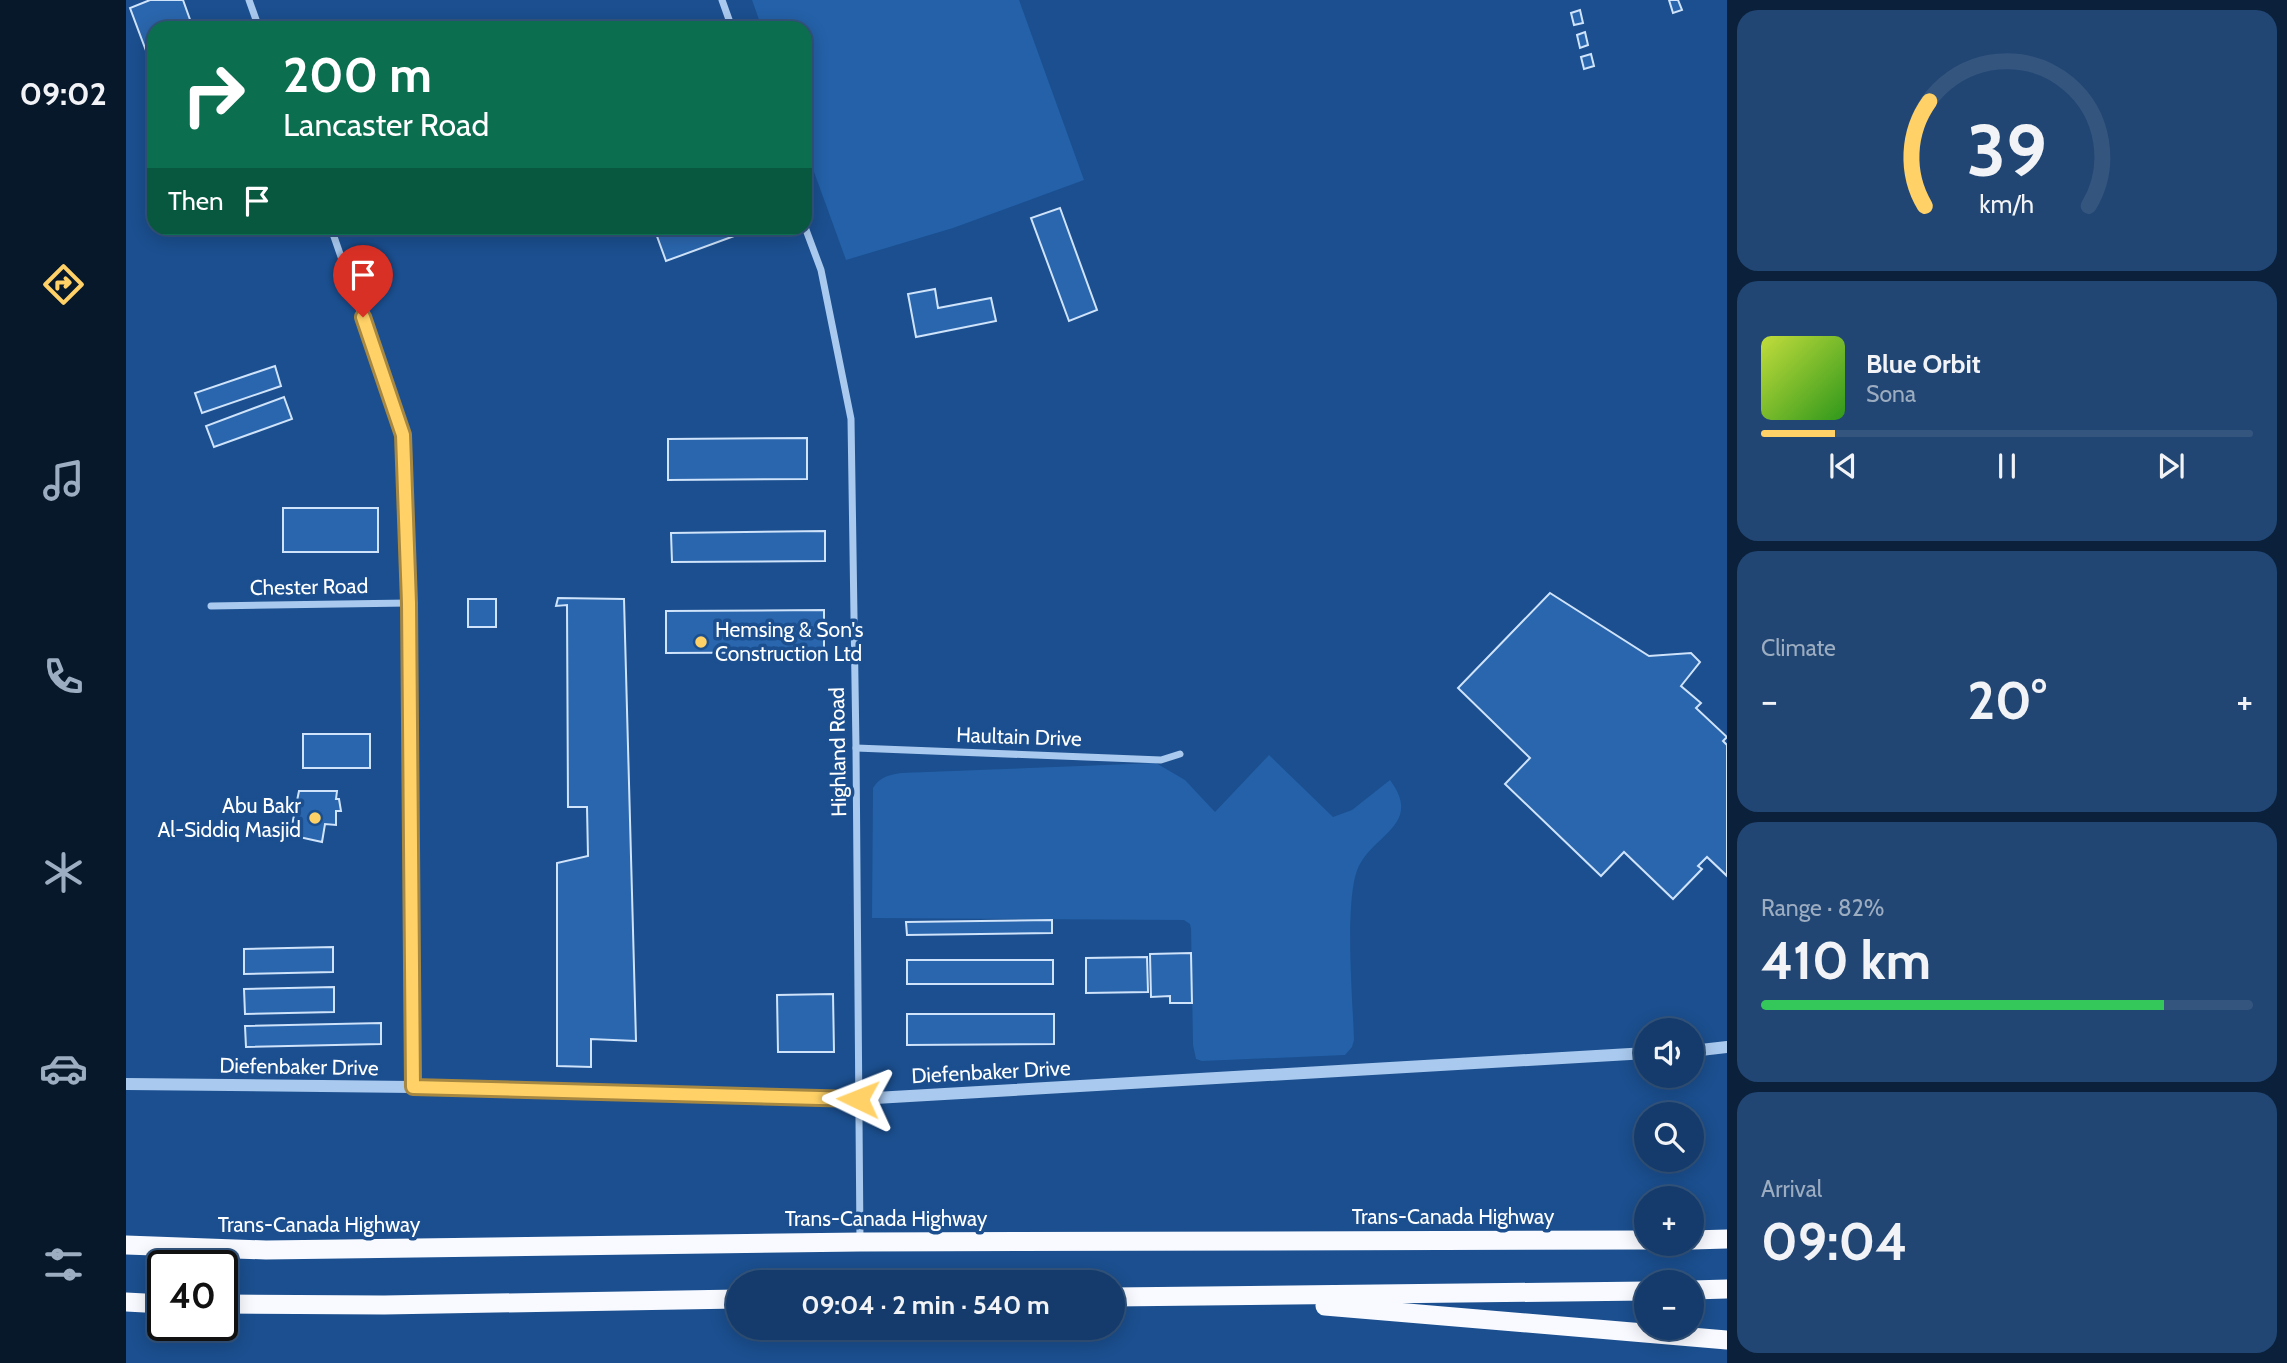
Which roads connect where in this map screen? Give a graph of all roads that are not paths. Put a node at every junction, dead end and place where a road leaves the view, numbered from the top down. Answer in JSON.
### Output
{"nodes":[{"id":1,"x":249,"y":0,"type":"edge"},
{"id":2,"x":722,"y":0,"type":"edge"},
{"id":3,"x":256,"y":21,"type":"edge"},
{"id":4,"x":730,"y":21,"type":"edge"},
{"id":5,"x":333,"y":235,"type":"edge"},
{"id":6,"x":808,"y":235,"type":"edge"},
{"id":7,"x":409,"y":603,"type":"junction"},
{"id":8,"x":211,"y":607,"type":"dead end"},
{"id":9,"x":856,"y":748,"type":"junction"},
{"id":10,"x":1180,"y":754,"type":"dead end"},
{"id":11,"x":1727,"y":1047,"type":"edge"},
{"id":12,"x":1704,"y":1050,"type":"edge"},
{"id":13,"x":1634,"y":1054,"type":"edge"},
{"id":14,"x":126,"y":1084,"type":"edge"},
{"id":15,"x":413,"y":1087,"type":"junction"},
{"id":16,"x":858,"y":1099,"type":"junction"},
{"id":17,"x":1634,"y":1240,"type":"edge"},
{"id":18,"x":1704,"y":1240,"type":"edge"},
{"id":19,"x":1727,"y":1240,"type":"edge"},
{"id":20,"x":860,"y":1242,"type":"junction"},
{"id":21,"x":126,"y":1245,"type":"edge"},
{"id":22,"x":1727,"y":1289,"type":"edge"},
{"id":23,"x":1704,"y":1290,"type":"edge"},
{"id":24,"x":1634,"y":1291,"type":"edge"},
{"id":25,"x":1125,"y":1297,"type":"edge"},
{"id":26,"x":1216,"y":1297,"type":"junction"},
{"id":27,"x":726,"y":1299,"type":"edge"},
{"id":28,"x":126,"y":1302,"type":"edge"},
{"id":29,"x":147,"y":1303,"type":"edge"},
{"id":30,"x":238,"y":1304,"type":"edge"},
{"id":31,"x":1727,"y":1340,"type":"edge"}],
"edges":[{"from":1,"to":3,"type":"street"},
{"from":2,"to":4,"type":"street"},
{"from":5,"to":7,"type":"street"},
{"from":6,"to":9,"type":"street","name":"Highland Road"},
{"from":7,"to":8,"type":"street","name":"Chester Road"},
{"from":7,"to":15,"type":"street"},
{"from":9,"to":10,"type":"street","name":"Haultain Drive"},
{"from":9,"to":16,"type":"street","name":"Highland Road"},
{"from":11,"to":12,"type":"street"},
{"from":13,"to":16,"type":"street","name":"Diefenbaker Drive"},
{"from":14,"to":15,"type":"street","name":"Diefenbaker Drive"},
{"from":15,"to":16,"type":"street","name":"Diefenbaker Drive"},
{"from":16,"to":20,"type":"street","name":"Highland Road"},
{"from":17,"to":20,"type":"highway","name":"Trans-Canada Highway"},
{"from":18,"to":19,"type":"highway"},
{"from":20,"to":21,"type":"highway","name":"Trans-Canada Highway"},
{"from":22,"to":23,"type":"highway"},
{"from":24,"to":26,"type":"highway"},
{"from":25,"to":26,"type":"highway"},
{"from":26,"to":31,"type":"highway"},
{"from":27,"to":30,"type":"highway"},
{"from":28,"to":29,"type":"highway"}]}
